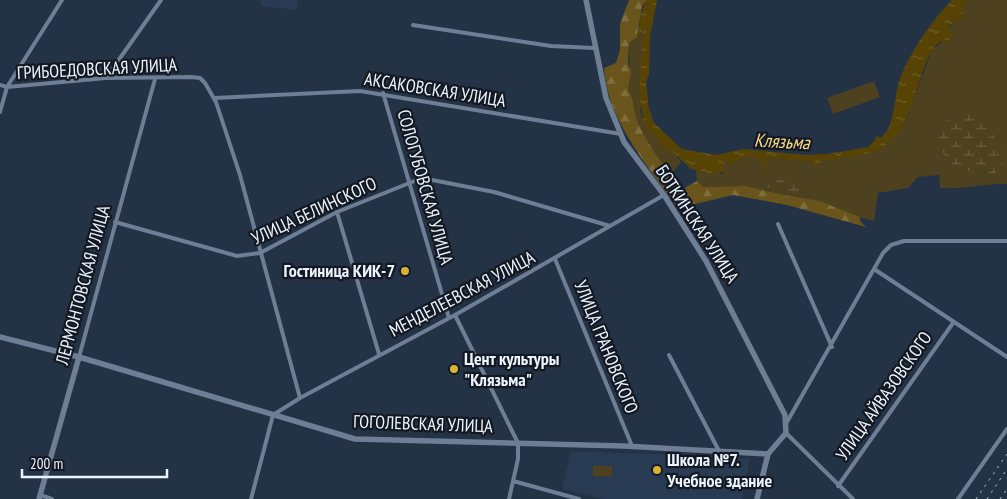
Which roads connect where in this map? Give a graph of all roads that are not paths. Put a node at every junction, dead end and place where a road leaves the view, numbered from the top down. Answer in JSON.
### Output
{"nodes":[{"id":1,"x":62,"y":0,"type":"edge"},
{"id":2,"x":161,"y":0,"type":"edge"},
{"id":3,"x":586,"y":0,"type":"edge"},
{"id":4,"x":413,"y":25,"type":"dead end"},
{"id":5,"x":594,"y":48,"type":"junction"},
{"id":6,"x":106,"y":78,"type":"junction"},
{"id":7,"x":155,"y":78,"type":"junction"},
{"id":8,"x":0,"y":85,"type":"edge"},
{"id":9,"x":7,"y":87,"type":"junction"},
{"id":10,"x":383,"y":93,"type":"junction"},
{"id":11,"x":215,"y":98,"type":"junction"},
{"id":12,"x":0,"y":112,"type":"edge"},
{"id":13,"x":621,"y":134,"type":"junction"},
{"id":14,"x":410,"y":183,"type":"junction"},
{"id":15,"x":664,"y":195,"type":"junction"},
{"id":16,"x":337,"y":212,"type":"junction"},
{"id":17,"x":115,"y":222,"type":"junction"},
{"id":18,"x":778,"y":224,"type":"dead end"},
{"id":19,"x":611,"y":226,"type":"junction"},
{"id":20,"x":1007,"y":241,"type":"edge"},
{"id":21,"x":260,"y":253,"type":"junction"},
{"id":22,"x":555,"y":259,"type":"junction"},
{"id":23,"x":874,"y":269,"type":"junction"},
{"id":24,"x":455,"y":315,"type":"junction"},
{"id":25,"x":449,"y":318,"type":"junction"},
{"id":26,"x":953,"y":323,"type":"junction"},
{"id":27,"x":0,"y":337,"type":"edge"},
{"id":28,"x":832,"y":347,"type":"junction"},
{"id":29,"x":379,"y":354,"type":"junction"},
{"id":30,"x":669,"y":355,"type":"dead end"},
{"id":31,"x":79,"y":357,"type":"junction"},
{"id":32,"x":1007,"y":357,"type":"edge"},
{"id":33,"x":300,"y":398,"type":"junction"},
{"id":34,"x":273,"y":415,"type":"junction"},
{"id":35,"x":787,"y":422,"type":"junction"},
{"id":36,"x":1007,"y":429,"type":"edge"},
{"id":37,"x":786,"y":433,"type":"junction"},
{"id":38,"x":518,"y":443,"type":"junction"},
{"id":39,"x":632,"y":446,"type":"junction"},
{"id":40,"x":719,"y":451,"type":"junction"},
{"id":41,"x":768,"y":454,"type":"junction"},
{"id":42,"x":513,"y":481,"type":"junction"},
{"id":43,"x":838,"y":486,"type":"junction"},
{"id":44,"x":39,"y":497,"type":"edge"},
{"id":45,"x":52,"y":499,"type":"edge"},
{"id":46,"x":251,"y":499,"type":"edge"},
{"id":47,"x":508,"y":499,"type":"edge"},
{"id":48,"x":579,"y":499,"type":"edge"},
{"id":49,"x":757,"y":499,"type":"edge"},
{"id":50,"x":853,"y":499,"type":"edge"},
{"id":51,"x":958,"y":499,"type":"edge"}],
"edges":[{"from":1,"to":9,"type":"street"},
{"from":2,"to":6,"type":"street"},
{"from":3,"to":5,"type":"street","name":"БОТКИНСКАЯ УЛИЦА"},
{"from":4,"to":5,"type":"street"},
{"from":5,"to":13,"type":"street","name":"БОТКИНСКАЯ УЛИЦА"},
{"from":6,"to":7,"type":"street","name":"ГРИБОЕДОВСКАЯ УЛИЦА"},
{"from":6,"to":9,"type":"street","name":"ГРИБОЕДОВСКАЯ УЛИЦА"},
{"from":7,"to":11,"type":"street","name":"ГРИБОЕДОВСКАЯ УЛИЦА"},
{"from":7,"to":17,"type":"street","name":"ЛЕРМОНТОВСКАЯ УЛИЦА"},
{"from":8,"to":9,"type":"street","name":"ГРИБОЕДОВСКАЯ УЛИЦА"},
{"from":9,"to":12,"type":"street"},
{"from":10,"to":11,"type":"street","name":"АКСАКОВСКАЯ УЛИЦА"},
{"from":10,"to":13,"type":"street","name":"АКСАКОВСКАЯ УЛИЦА"},
{"from":10,"to":14,"type":"street","name":"СОЛОГУБОВСКАЯ УЛИЦА"},
{"from":11,"to":21,"type":"street"},
{"from":13,"to":15,"type":"street","name":"БОТКИНСКАЯ УЛИЦА"},
{"from":14,"to":16,"type":"street","name":"УЛИЦА БЕЛИНСКОГО"},
{"from":14,"to":19,"type":"street","name":"УЛИЦА БЕЛИНСКОГО"},
{"from":14,"to":25,"type":"street","name":"СОЛОГУБОВСКАЯ УЛИЦА"},
{"from":15,"to":19,"type":"street","name":"МЕНДЕЛЕЕВСКАЯ УЛИЦА"},
{"from":15,"to":35,"type":"street","name":"БОТКИНСКАЯ УЛИЦА"},
{"from":16,"to":21,"type":"street","name":"УЛИЦА БЕЛИНСКОГО"},
{"from":16,"to":29,"type":"street"},
{"from":17,"to":21,"type":"street","name":"УЛИЦА БЕЛИНСКОГО"},
{"from":17,"to":31,"type":"street","name":"ЛЕРМОНТОВСКАЯ УЛИЦА"},
{"from":18,"to":28,"type":"street"},
{"from":19,"to":22,"type":"street","name":"МЕНДЕЛЕЕВСКАЯ УЛИЦА"},
{"from":20,"to":23,"type":"street"},
{"from":21,"to":33,"type":"street"},
{"from":22,"to":24,"type":"street","name":"МЕНДЕЛЕЕВСКАЯ УЛИЦА"},
{"from":22,"to":39,"type":"street","name":"УЛИЦА ГРАНОВСКОГО"},
{"from":23,"to":26,"type":"street"},
{"from":23,"to":28,"type":"street"},
{"from":24,"to":25,"type":"street","name":"МЕНДЕЛЕЕВСКАЯ УЛИЦА"},
{"from":24,"to":38,"type":"street"},
{"from":25,"to":29,"type":"street","name":"МЕНДЕЛЕЕВСКАЯ УЛИЦА"},
{"from":26,"to":32,"type":"street"},
{"from":26,"to":43,"type":"street","name":"УЛИЦА АЙВАЗОВСКОГО"},
{"from":27,"to":31,"type":"street","name":"ГОГОЛЕВСКАЯ УЛИЦА"},
{"from":28,"to":35,"type":"street"},
{"from":29,"to":33,"type":"street","name":"МЕНДЕЛЕЕВСКАЯ УЛИЦА"},
{"from":30,"to":40,"type":"street"},
{"from":31,"to":34,"type":"street","name":"ГОГОЛЕВСКАЯ УЛИЦА"},
{"from":31,"to":44,"type":"street","name":"ЛЕРМОНТОВСКАЯ УЛИЦА"},
{"from":33,"to":34,"type":"street","name":"МЕНДЕЛЕЕВСКАЯ УЛИЦА"},
{"from":34,"to":38,"type":"street","name":"ГОГОЛЕВСКАЯ УЛИЦА"},
{"from":34,"to":46,"type":"street"},
{"from":35,"to":37,"type":"street"},
{"from":36,"to":51,"type":"street"},
{"from":37,"to":41,"type":"street"},
{"from":37,"to":43,"type":"street"},
{"from":38,"to":39,"type":"street","name":"ГОГОЛЕВСКАЯ УЛИЦА"},
{"from":38,"to":42,"type":"street"},
{"from":39,"to":40,"type":"street","name":"ГОГОЛЕВСКАЯ УЛИЦА"},
{"from":40,"to":41,"type":"street","name":"ГОГОЛЕВСКАЯ УЛИЦА"},
{"from":41,"to":49,"type":"street"},
{"from":42,"to":47,"type":"street"},
{"from":42,"to":48,"type":"street"},
{"from":43,"to":50,"type":"street"},
{"from":44,"to":45,"type":"street"}]}
